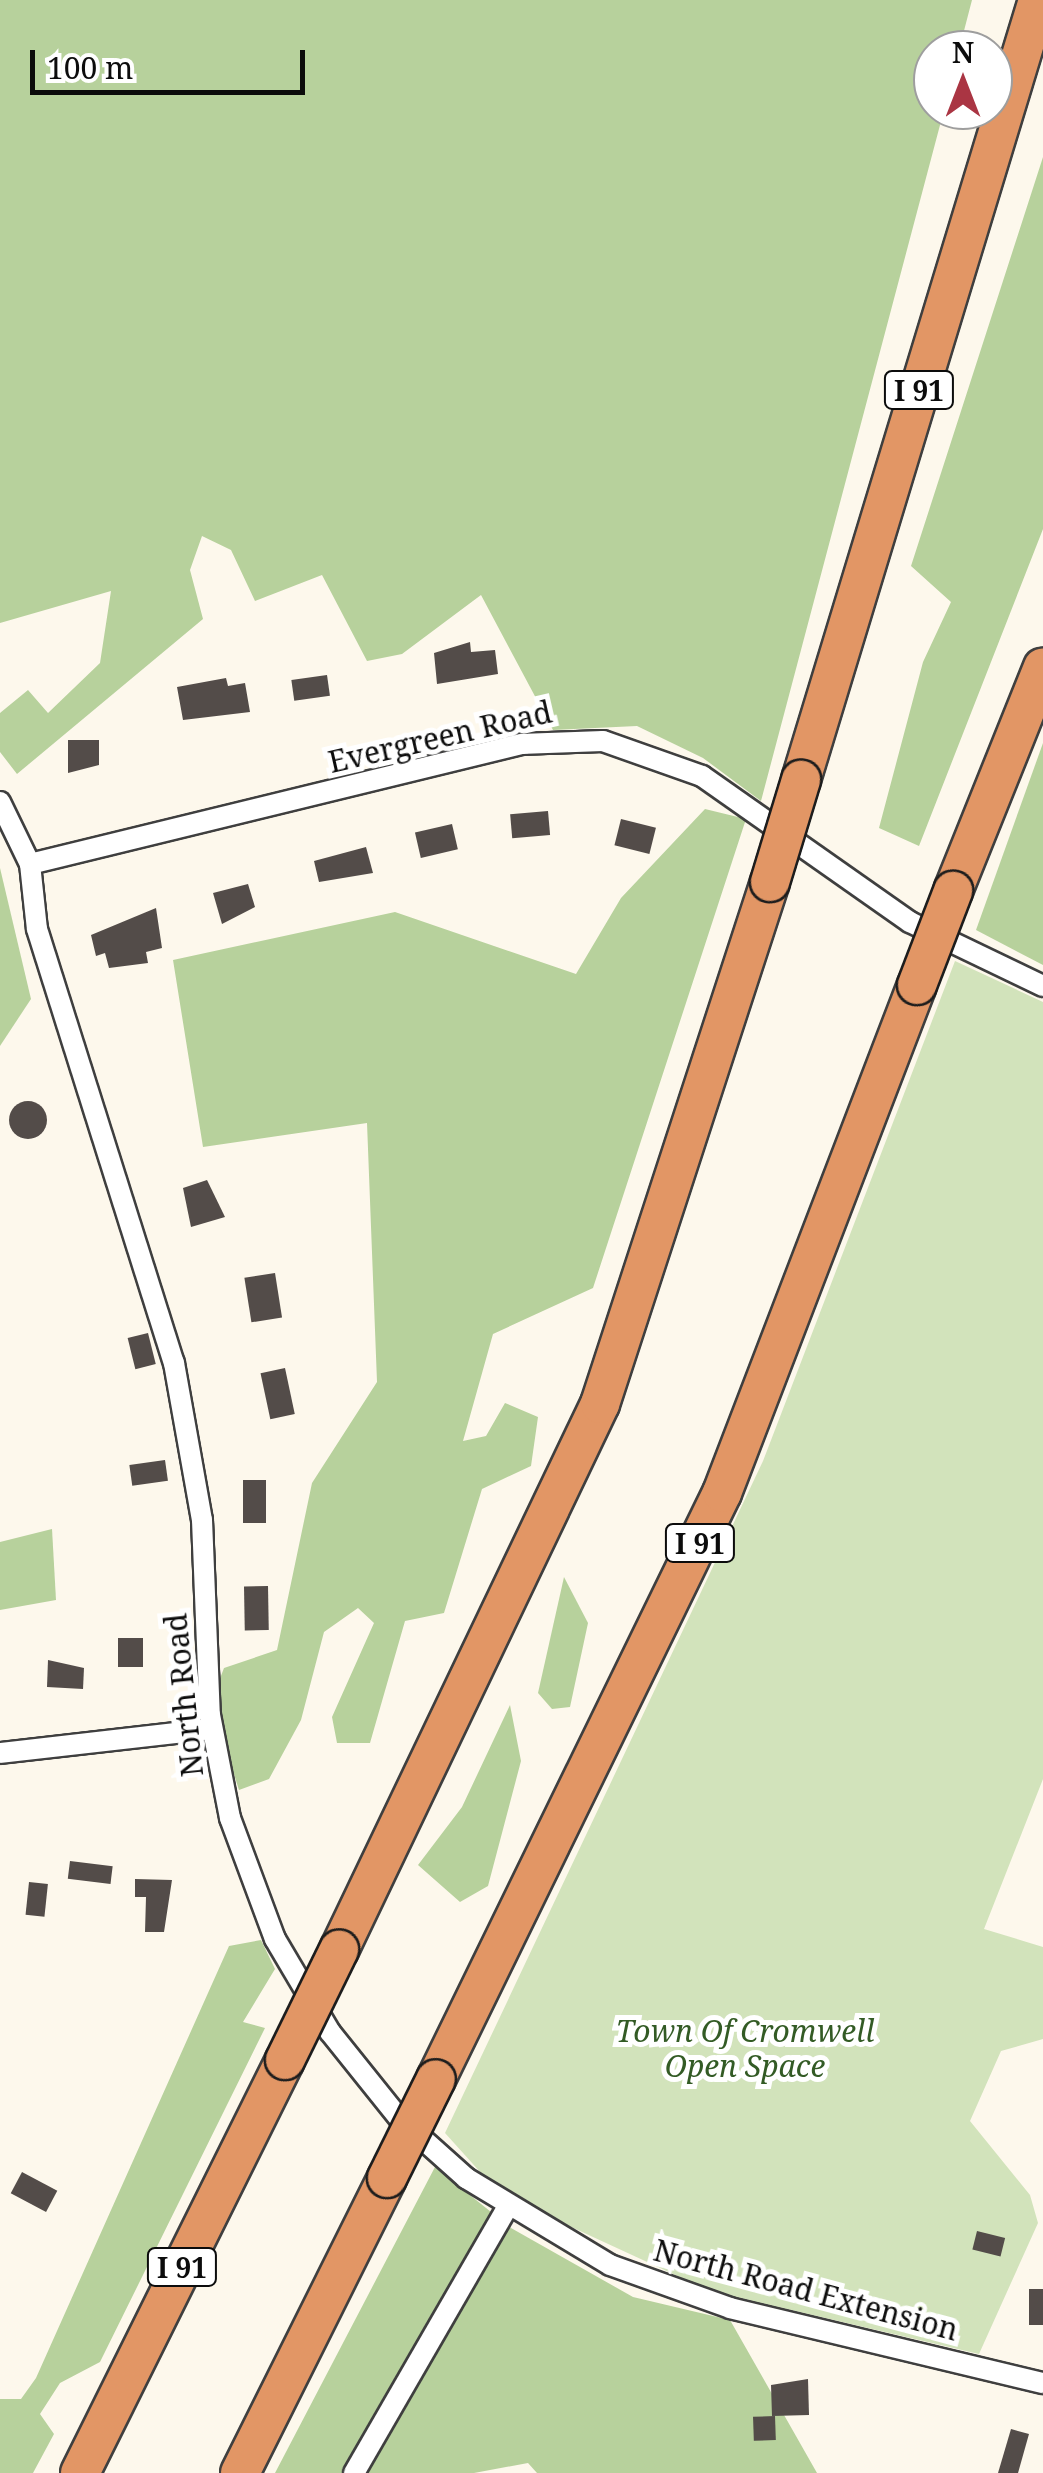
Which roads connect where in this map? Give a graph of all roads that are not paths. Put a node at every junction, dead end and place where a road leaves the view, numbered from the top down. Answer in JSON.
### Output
{"nodes":[{"id":1,"x":1038,"y":0,"type":"edge"},
{"id":2,"x":1043,"y":667,"type":"edge"},
{"id":3,"x":0,"y":802,"type":"edge"},
{"id":4,"x":30,"y":864,"type":"junction"},
{"id":5,"x":1043,"y":986,"type":"edge"},
{"id":6,"x":212,"y":1729,"type":"junction"},
{"id":7,"x":0,"y":1754,"type":"edge"},
{"id":8,"x":507,"y":2208,"type":"junction"},
{"id":9,"x":1043,"y":2383,"type":"edge"},
{"id":10,"x":80,"y":2473,"type":"edge"},
{"id":11,"x":240,"y":2473,"type":"edge"},
{"id":12,"x":354,"y":2473,"type":"edge"}],
"edges":[{"from":1,"to":10,"type":"highway","number":"I 91","bridge":true},
{"from":2,"to":11,"type":"highway","number":"I 91","bridge":true},
{"from":3,"to":4,"type":"street","name":"North Road"},
{"from":4,"to":5,"type":"street","name":"Evergreen Road"},
{"from":4,"to":6,"type":"street","name":"North Road"},
{"from":6,"to":7,"type":"street"},
{"from":6,"to":8,"type":"street","name":"North Road"},
{"from":8,"to":9,"type":"street","name":"North Road Extension"},
{"from":8,"to":12,"type":"street"}]}
